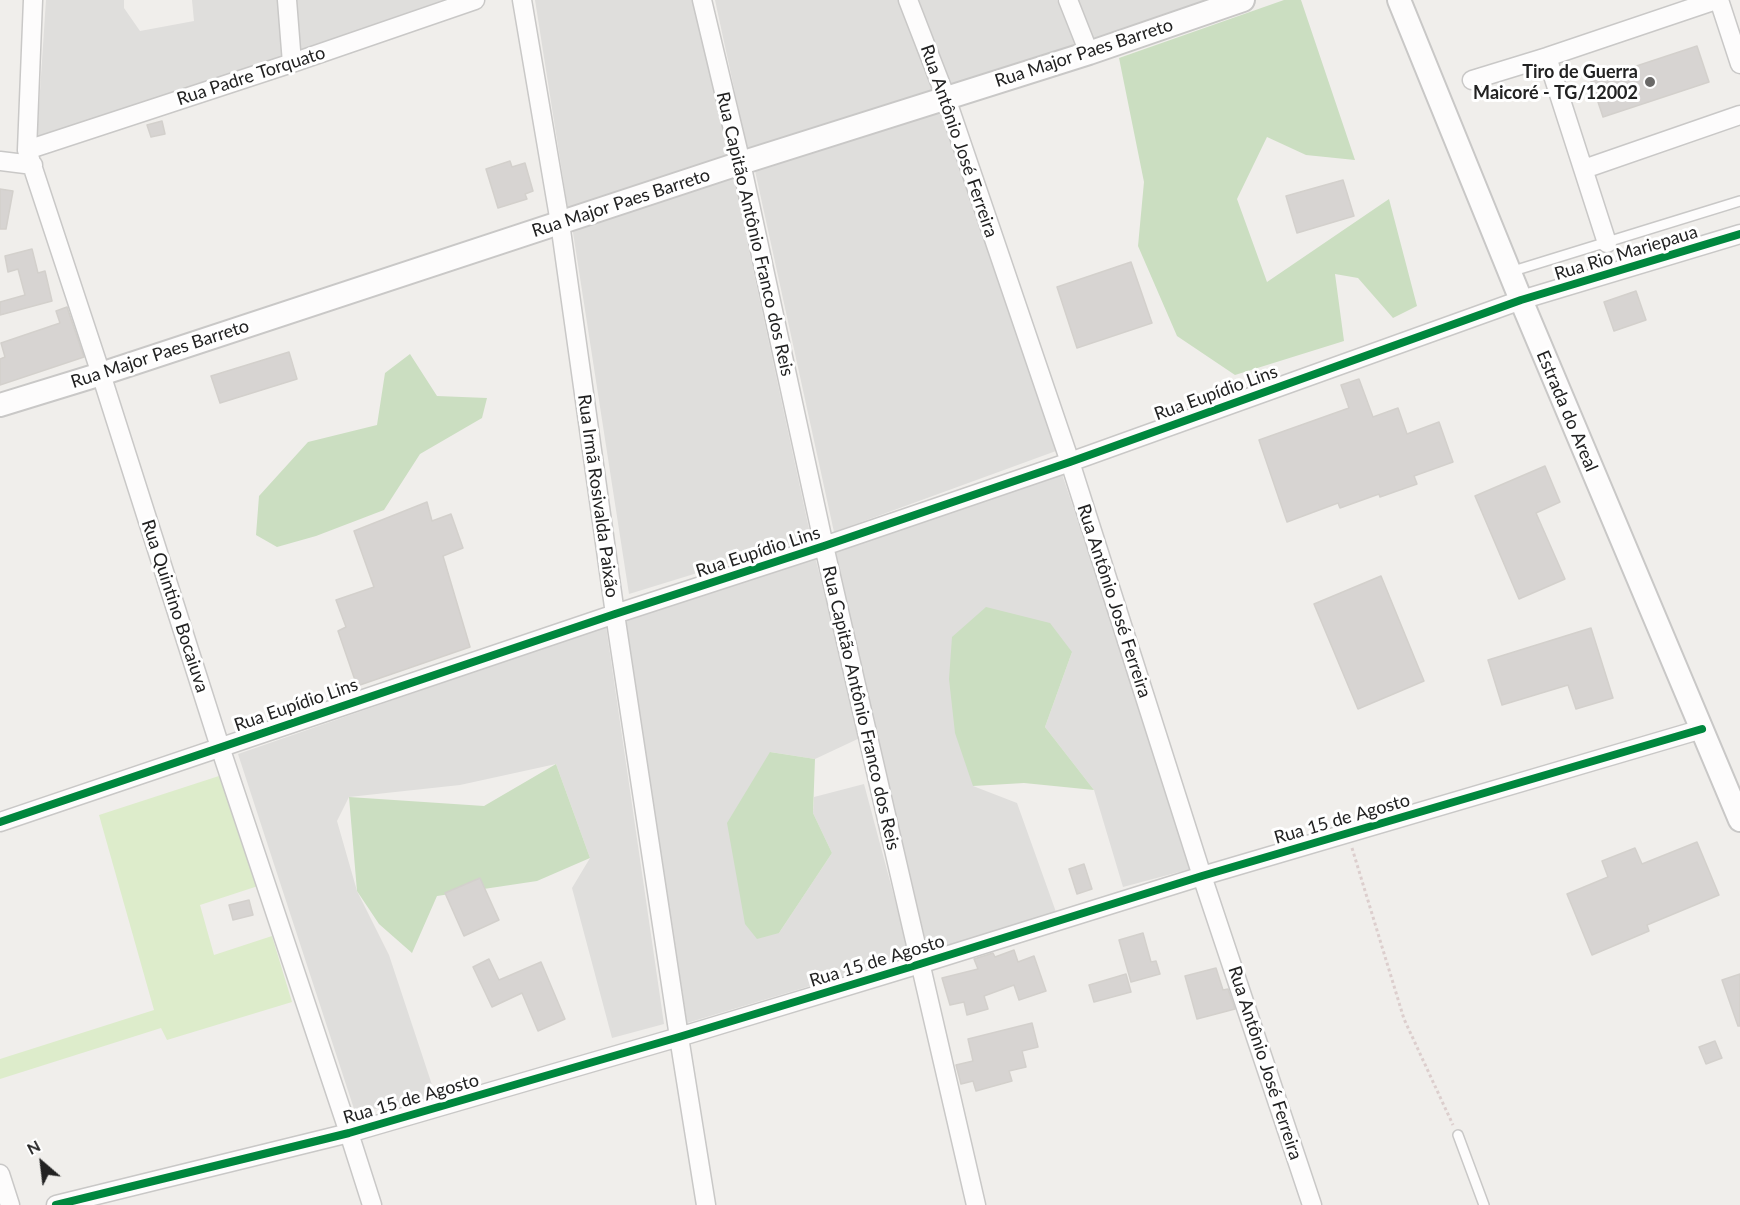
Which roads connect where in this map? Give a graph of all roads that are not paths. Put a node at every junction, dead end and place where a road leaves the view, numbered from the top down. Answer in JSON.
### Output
{"nodes":[{"id":1,"x":33,"y":0,"type":"edge"},
{"id":2,"x":287,"y":0,"type":"edge"},
{"id":3,"x":475,"y":0,"type":"edge"},
{"id":4,"x":522,"y":0,"type":"edge"},
{"id":5,"x":702,"y":0,"type":"edge"},
{"id":6,"x":908,"y":0,"type":"edge"},
{"id":7,"x":1068,"y":0,"type":"edge"},
{"id":8,"x":1400,"y":0,"type":"edge"},
{"id":9,"x":1717,"y":0,"type":"edge"},
{"id":10,"x":1236,"y":1,"type":"edge"},
{"id":11,"x":1089,"y":53,"type":"junction"},
{"id":12,"x":1547,"y":57,"type":"junction"},
{"id":13,"x":292,"y":63,"type":"junction"},
{"id":14,"x":1740,"y":64,"type":"edge"},
{"id":15,"x":1472,"y":80,"type":"dead end"},
{"id":16,"x":946,"y":98,"type":"junction"},
{"id":17,"x":1740,"y":114,"type":"edge"},
{"id":18,"x":30,"y":158,"type":"junction"},
{"id":19,"x":0,"y":161,"type":"edge"},
{"id":20,"x":741,"y":163,"type":"junction"},
{"id":21,"x":1584,"y":169,"type":"junction"},
{"id":22,"x":1740,"y":201,"type":"edge"},
{"id":23,"x":560,"y":223,"type":"junction"},
{"id":24,"x":1740,"y":234,"type":"edge"},
{"id":25,"x":1607,"y":243,"type":"junction"},
{"id":26,"x":1509,"y":272,"type":"junction"},
{"id":27,"x":1521,"y":300,"type":"junction"},
{"id":28,"x":101,"y":374,"type":"junction"},
{"id":29,"x":0,"y":405,"type":"edge"},
{"id":30,"x":1070,"y":462,"type":"junction"},
{"id":31,"x":824,"y":546,"type":"junction"},
{"id":32,"x":615,"y":614,"type":"junction"},
{"id":33,"x":1702,"y":729,"type":"junction"},
{"id":34,"x":220,"y":747,"type":"junction"},
{"id":35,"x":1740,"y":819,"type":"edge"},
{"id":36,"x":0,"y":822,"type":"edge"},
{"id":37,"x":1202,"y":876,"type":"junction"},
{"id":38,"x":920,"y":964,"type":"junction"},
{"id":39,"x":679,"y":1037,"type":"junction"},
{"id":40,"x":349,"y":1132,"type":"junction"},
{"id":41,"x":1458,"y":1135,"type":"road end"},
{"id":42,"x":0,"y":1174,"type":"edge"},
{"id":43,"x":10,"y":1205,"type":"edge"},
{"id":44,"x":56,"y":1205,"type":"edge"},
{"id":45,"x":372,"y":1205,"type":"edge"},
{"id":46,"x":706,"y":1205,"type":"edge"},
{"id":47,"x":976,"y":1205,"type":"edge"},
{"id":48,"x":1312,"y":1205,"type":"edge"},
{"id":49,"x":1484,"y":1205,"type":"edge"}],
"edges":[{"from":1,"to":18,"type":"street","name":"Rua Quintino Bocaiuva"},
{"from":2,"to":13,"type":"street"},
{"from":3,"to":13,"type":"street","name":"Rua Padre Torquato"},
{"from":4,"to":23,"type":"street","name":"Rua Irmã Rosivalda Paixão"},
{"from":5,"to":20,"type":"street","name":"Rua Capitão Antônio Franco dos Reis"},
{"from":6,"to":16,"type":"street","name":"Rua Antônio José Ferreira"},
{"from":7,"to":11,"type":"street"},
{"from":8,"to":26,"type":"street","name":"Estrada do Areal"},
{"from":9,"to":12,"type":"street"},
{"from":9,"to":14,"type":"street"},
{"from":10,"to":11,"type":"street","name":"Rua Major Paes Barreto"},
{"from":11,"to":16,"type":"street","name":"Rua Major Paes Barreto"},
{"from":12,"to":15,"type":"street"},
{"from":12,"to":21,"type":"street"},
{"from":13,"to":18,"type":"street","name":"Rua Padre Torquato"},
{"from":16,"to":20,"type":"street","name":"Rua Major Paes Barreto"},
{"from":16,"to":30,"type":"street","name":"Rua Antônio José Ferreira"},
{"from":17,"to":21,"type":"street"},
{"from":18,"to":19,"type":"street","name":"Rua Padre Torquato"},
{"from":18,"to":28,"type":"street","name":"Rua Quintino Bocaiuva"},
{"from":20,"to":23,"type":"street","name":"Rua Major Paes Barreto"},
{"from":20,"to":31,"type":"street","name":"Rua Capitão Antônio Franco dos Reis"},
{"from":21,"to":25,"type":"street"},
{"from":22,"to":25,"type":"lane"},
{"from":23,"to":28,"type":"street","name":"Rua Major Paes Barreto"},
{"from":23,"to":32,"type":"street","name":"Rua Irmã Rosivalda Paixão"},
{"from":24,"to":27,"type":"street","name":"Rua Rio Mariepaua"},
{"from":25,"to":26,"type":"lane"},
{"from":26,"to":27,"type":"street","name":"Estrada do Areal"},
{"from":27,"to":30,"type":"street","name":"Rua Eupídio Lins"},
{"from":27,"to":33,"type":"street","name":"Estrada do Areal"},
{"from":28,"to":29,"type":"street","name":"Rua Major Paes Barreto"},
{"from":28,"to":34,"type":"street","name":"Rua Quintino Bocaiuva"},
{"from":30,"to":31,"type":"street","name":"Rua Eupídio Lins"},
{"from":30,"to":37,"type":"street","name":"Rua Antônio José Ferreira"},
{"from":31,"to":32,"type":"street","name":"Rua Eupídio Lins"},
{"from":31,"to":38,"type":"street","name":"Rua Capitão Antônio Franco dos Reis"},
{"from":32,"to":34,"type":"street","name":"Rua Eupídio Lins"},
{"from":32,"to":39,"type":"street","name":"Rua Irmã Rosivalda Paixão"},
{"from":33,"to":35,"type":"street","name":"Estrada do Areal"},
{"from":33,"to":37,"type":"street","name":"Rua 15 de Agosto"},
{"from":34,"to":36,"type":"street","name":"Rua Eupídio Lins"},
{"from":34,"to":40,"type":"street","name":"Rua Quintino Bocaiuva"},
{"from":37,"to":38,"type":"street","name":"Rua 15 de Agosto"},
{"from":37,"to":48,"type":"street","name":"Rua Antônio José Ferreira"},
{"from":38,"to":39,"type":"street","name":"Rua 15 de Agosto"},
{"from":38,"to":47,"type":"street","name":"Rua Capitão Antônio Franco dos Reis"},
{"from":39,"to":40,"type":"street","name":"Rua 15 de Agosto"},
{"from":39,"to":46,"type":"street","name":"Rua Irmã Rosivalda Paixão"},
{"from":40,"to":44,"type":"street","name":"Rua 15 de Agosto"},
{"from":40,"to":45,"type":"street","name":"Rua Quintino Bocaiuva"},
{"from":41,"to":49,"type":"lane"},
{"from":42,"to":43,"type":"street"}]}
